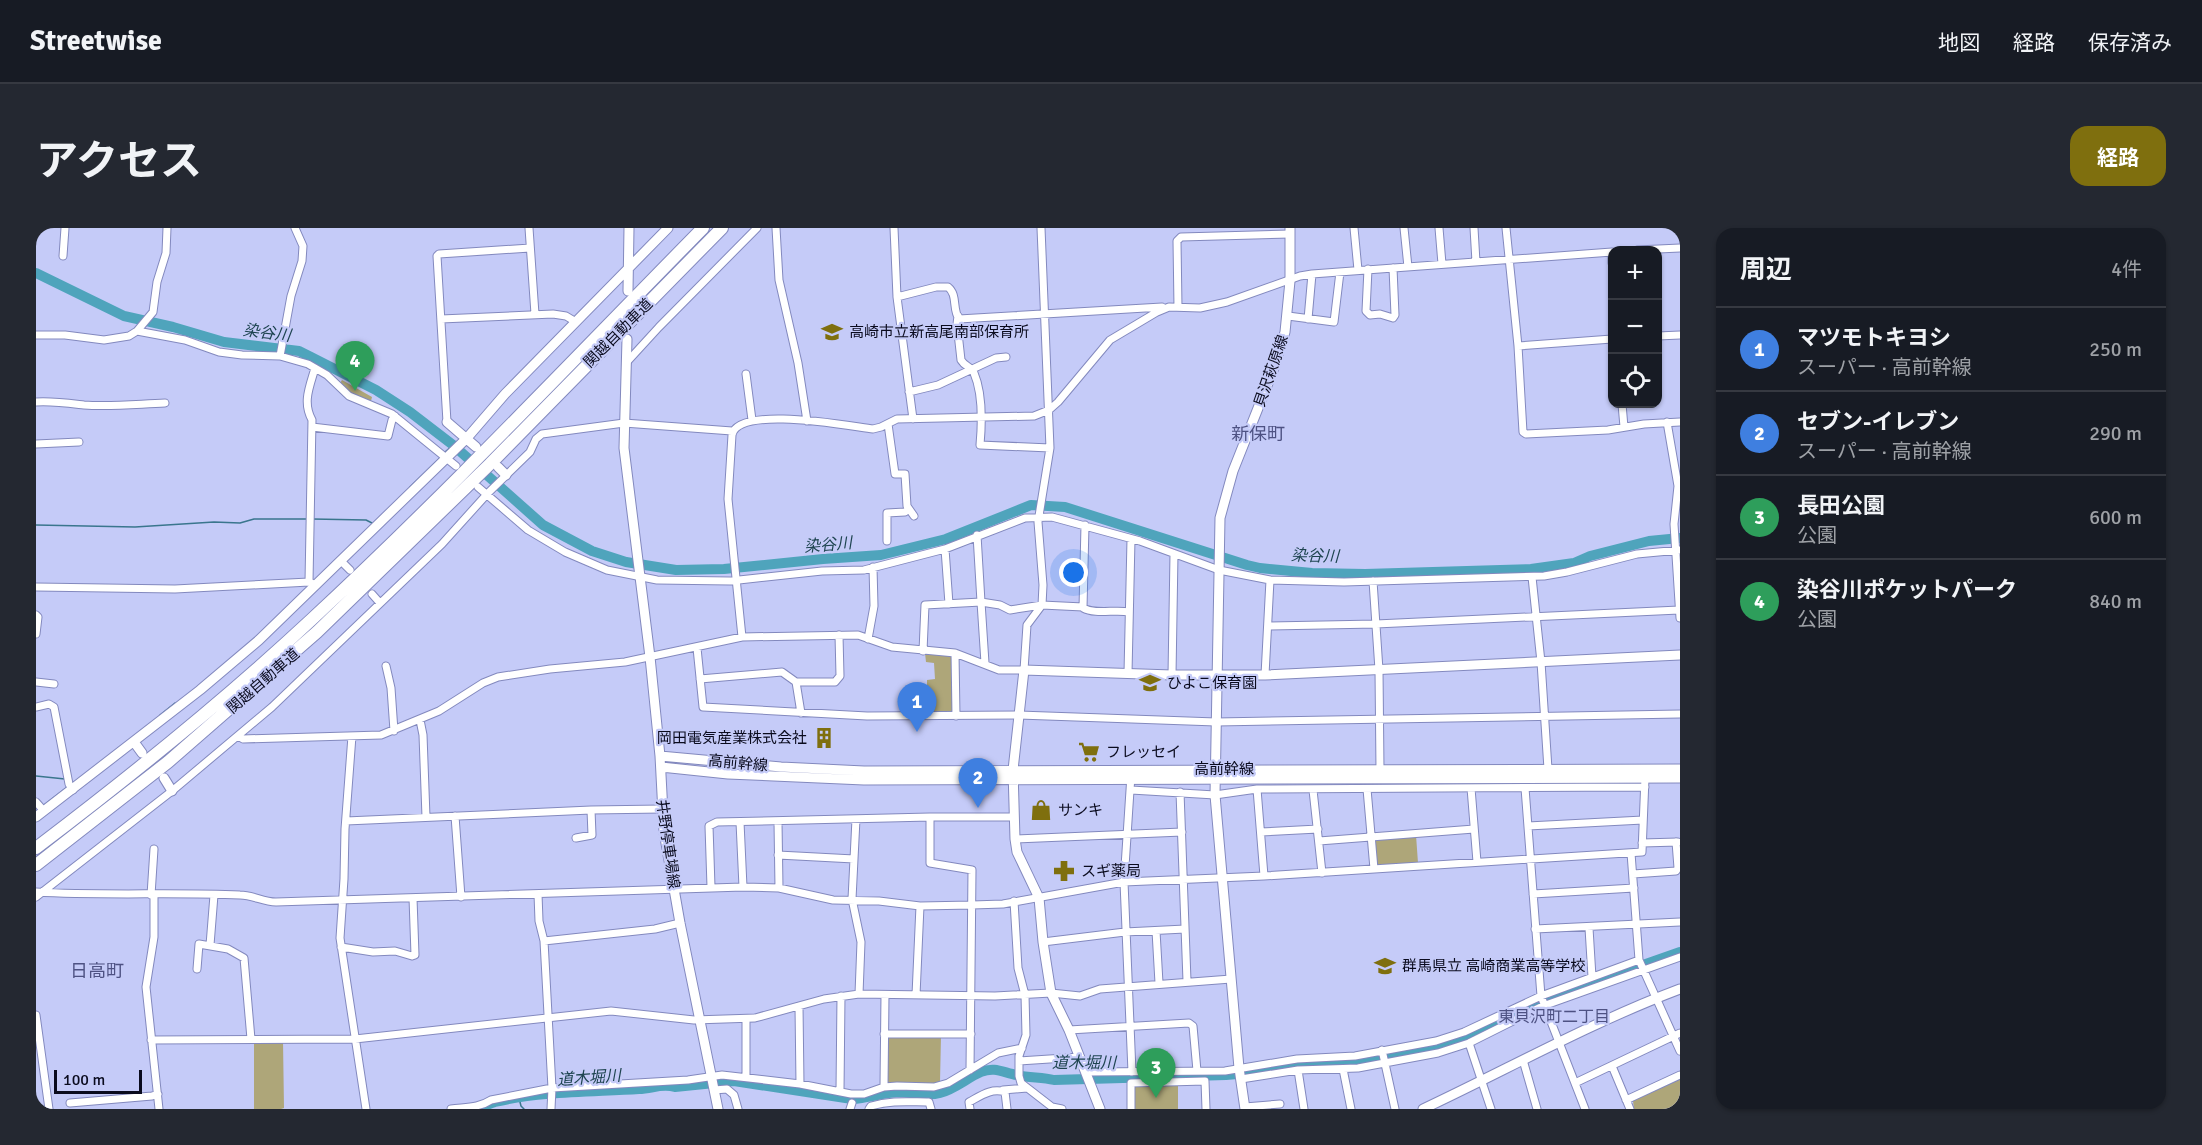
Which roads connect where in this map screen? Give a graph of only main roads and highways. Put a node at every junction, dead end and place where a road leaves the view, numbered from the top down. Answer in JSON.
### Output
{"nodes":[{"id":1,"x":703,"y":228,"type":"edge"},
{"id":2,"x":722,"y":228,"type":"edge"},
{"id":3,"x":36,"y":848,"type":"edge"},
{"id":4,"x":36,"y":865,"type":"edge"}],
"edges":[{"from":1,"to":3,"type":"highway","name":"関越自動車道"},
{"from":2,"to":4,"type":"highway","name":"関越自動車道"}]}
